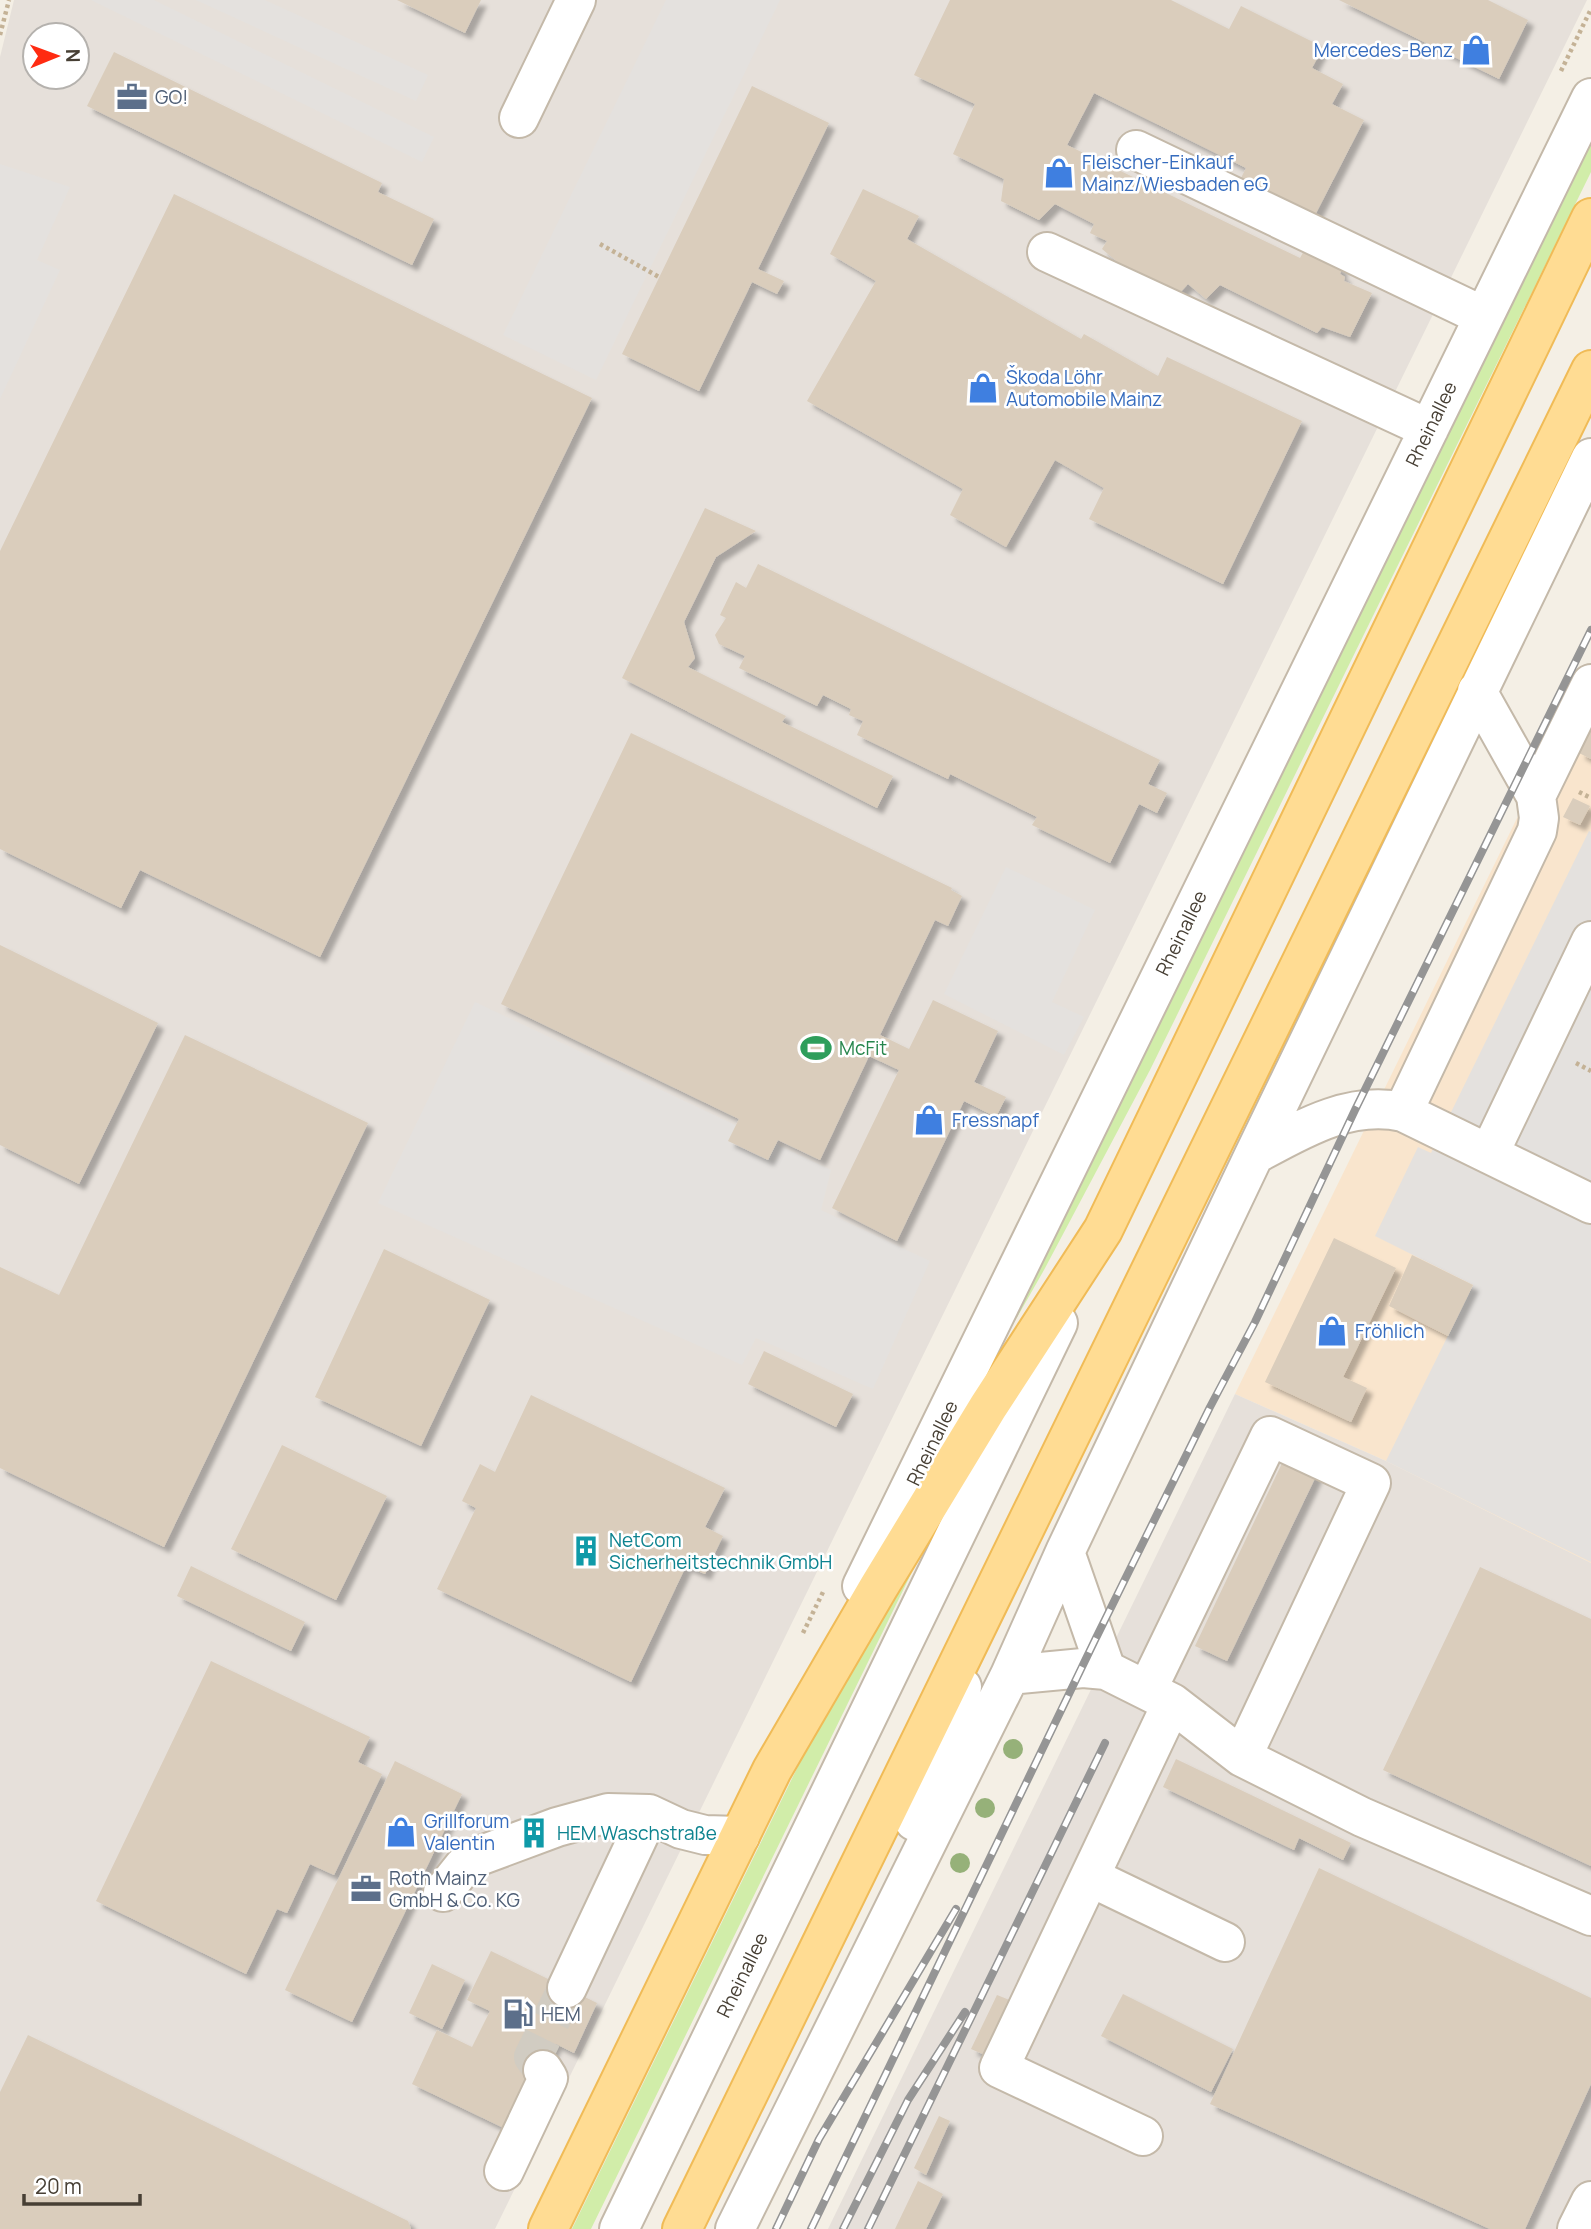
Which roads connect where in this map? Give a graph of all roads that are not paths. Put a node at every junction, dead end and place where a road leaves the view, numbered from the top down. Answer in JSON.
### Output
{"nodes":[{"id":1,"x":576,"y":0,"type":"edge"},
{"id":2,"x":1591,"y":97,"type":"edge"},
{"id":3,"x":519,"y":118,"type":"dead end"},
{"id":4,"x":1136,"y":150,"type":"dead end"},
{"id":5,"x":1591,"y":218,"type":"edge"},
{"id":6,"x":1047,"y":252,"type":"dead end"},
{"id":7,"x":1483,"y":316,"type":"junction"},
{"id":8,"x":1591,"y":370,"type":"edge"},
{"id":9,"x":1429,"y":429,"type":"junction"},
{"id":10,"x":1591,"y":458,"type":"edge"},
{"id":11,"x":1591,"y":684,"type":"edge"},
{"id":12,"x":1477,"y":691,"type":"junction"},
{"id":13,"x":1536,"y":796,"type":"junction"},
{"id":14,"x":1591,"y":941,"type":"edge"},
{"id":15,"x":1403,"y":1112,"type":"junction"},
{"id":16,"x":1489,"y":1154,"type":"junction"},
{"id":17,"x":1254,"y":1155,"type":"junction"},
{"id":18,"x":1591,"y":1204,"type":"edge"},
{"id":19,"x":1103,"y":1230,"type":"junction"},
{"id":20,"x":1065,"y":1552,"type":"junction"},
{"id":21,"x":1002,"y":1575,"type":"junction"},
{"id":22,"x":1106,"y":1670,"type":"junction"},
{"id":23,"x":1010,"y":1675,"type":"junction"},
{"id":24,"x":1160,"y":1697,"type":"junction"},
{"id":25,"x":1242,"y":1757,"type":"junction"},
{"id":26,"x":772,"y":1770,"type":"junction"},
{"id":27,"x":649,"y":1814,"type":"junction"},
{"id":28,"x":740,"y":1836,"type":"junction"},
{"id":29,"x":1090,"y":1877,"type":"junction"},
{"id":30,"x":443,"y":1892,"type":"dead end"},
{"id":31,"x":1591,"y":1916,"type":"edge"},
{"id":32,"x":1226,"y":1942,"type":"dead end"},
{"id":33,"x":855,"y":1984,"type":"junction"},
{"id":34,"x":567,"y":1988,"type":"tunnel mouth"},
{"id":35,"x":543,"y":2070,"type":"tunnel mouth"},
{"id":36,"x":1143,"y":2136,"type":"dead end"},
{"id":37,"x":503,"y":2171,"type":"dead end"},
{"id":38,"x":1591,"y":2202,"type":"edge"},
{"id":39,"x":548,"y":2229,"type":"edge"},
{"id":40,"x":619,"y":2229,"type":"edge"},
{"id":41,"x":682,"y":2229,"type":"edge"},
{"id":42,"x":735,"y":2229,"type":"edge"},
{"id":43,"x":1577,"y":2229,"type":"edge"}],
"edges":[{"from":1,"to":3,"type":"street"},
{"from":2,"to":7,"type":"street","name":"Rheinallee"},
{"from":4,"to":7,"type":"street"},
{"from":5,"to":19,"type":"main road","name":"Rheinallee"},
{"from":6,"to":9,"type":"street"},
{"from":7,"to":9,"type":"street","name":"Rheinallee"},
{"from":8,"to":21,"type":"main road"},
{"from":9,"to":26,"type":"street","name":"Rheinallee"},
{"from":10,"to":12,"type":"street"},
{"from":11,"to":13,"type":"street"},
{"from":12,"to":13,"type":"street"},
{"from":12,"to":17,"type":"street"},
{"from":13,"to":15,"type":"street"},
{"from":14,"to":16,"type":"street"},
{"from":15,"to":16,"type":"street"},
{"from":15,"to":17,"type":"street"},
{"from":16,"to":18,"type":"street"},
{"from":17,"to":20,"type":"street"},
{"from":19,"to":26,"type":"main road","name":"Rheinallee"},
{"from":19,"to":40,"type":"street","name":"Rheinallee"},
{"from":20,"to":22,"type":"street"},
{"from":20,"to":23,"type":"street"},
{"from":21,"to":33,"type":"street"},
{"from":21,"to":41,"type":"main road"},
{"from":22,"to":23,"type":"street"},
{"from":22,"to":24,"type":"street"},
{"from":23,"to":33,"type":"street"},
{"from":24,"to":25,"type":"street"},
{"from":24,"to":25,"type":"street"},
{"from":24,"to":29,"type":"street"},
{"from":25,"to":31,"type":"street"},
{"from":26,"to":28,"type":"main road","name":"Rheinallee"},
{"from":27,"to":28,"type":"street"},
{"from":27,"to":30,"type":"street"},
{"from":27,"to":34,"type":"street"},
{"from":28,"to":39,"type":"main road","name":"Rheinallee"},
{"from":29,"to":32,"type":"street"},
{"from":29,"to":36,"type":"street"},
{"from":33,"to":42,"type":"street"},
{"from":35,"to":37,"type":"street"},
{"from":38,"to":43,"type":"street"}]}
